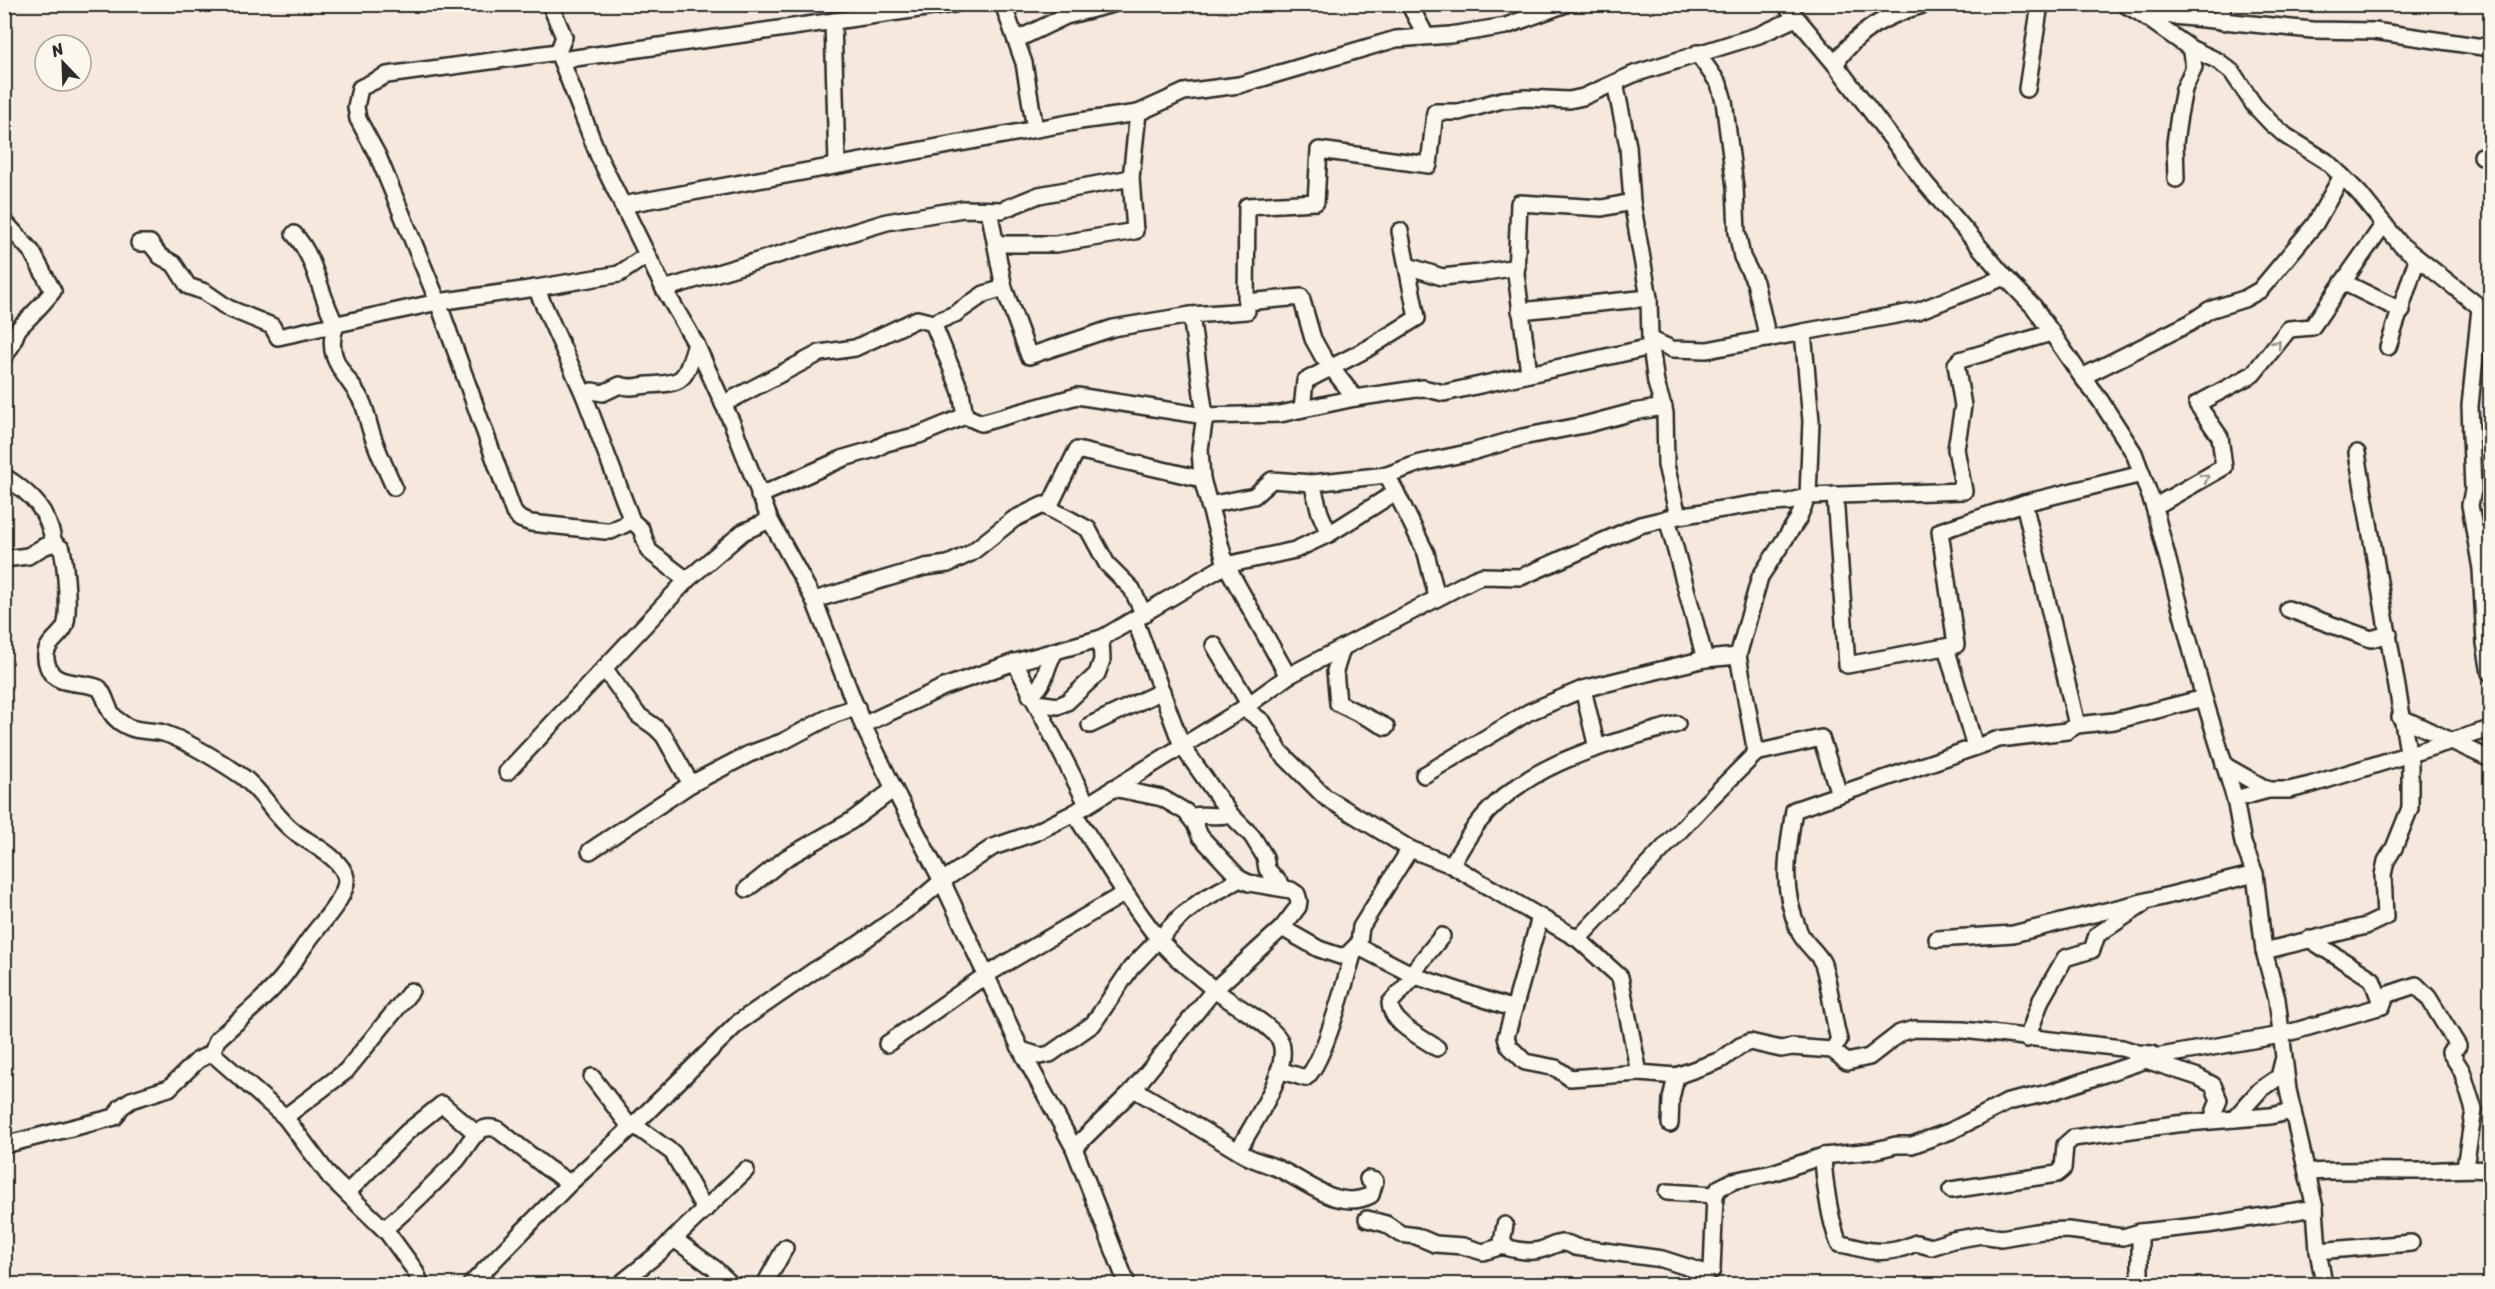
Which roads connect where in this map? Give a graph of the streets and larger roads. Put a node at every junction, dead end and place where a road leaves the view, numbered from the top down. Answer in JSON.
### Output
{"nodes":[{"id":1,"x":550,"y":4,"type":"edge"},
{"id":2,"x":954,"y":4,"type":"edge"},
{"id":3,"x":1003,"y":4,"type":"edge"},
{"id":4,"x":1113,"y":4,"type":"edge"},
{"id":5,"x":1409,"y":4,"type":"edge"},
{"id":6,"x":1566,"y":4,"type":"edge"},
{"id":7,"x":1785,"y":4,"type":"edge"},
{"id":8,"x":1926,"y":4,"type":"edge"},
{"id":9,"x":2040,"y":4,"type":"edge"},
{"id":10,"x":2124,"y":4,"type":"edge"},
{"id":11,"x":2222,"y":4,"type":"edge"},
{"id":12,"x":2140,"y":13,"type":"junction"},
{"id":13,"x":1796,"y":18,"type":"junction"},
{"id":14,"x":833,"y":21,"type":"junction"},
{"id":15,"x":2223,"y":22,"type":"junction"},
{"id":16,"x":1426,"y":36,"type":"junction"},
{"id":17,"x":1016,"y":40,"type":"junction"},
{"id":18,"x":2190,"y":48,"type":"junction"},
{"id":19,"x":2490,"y":48,"type":"edge"},
{"id":20,"x":1696,"y":52,"type":"junction"},
{"id":21,"x":560,"y":56,"type":"junction"},
{"id":22,"x":1835,"y":64,"type":"junction"},
{"id":23,"x":1615,"y":83,"type":"junction"},
{"id":24,"x":2027,"y":89,"type":"dead end"},
{"id":25,"x":1138,"y":113,"type":"junction"},
{"id":26,"x":1035,"y":129,"type":"junction"},
{"id":27,"x":837,"y":165,"type":"junction"},
{"id":28,"x":2342,"y":176,"type":"junction"},
{"id":29,"x":1131,"y":178,"type":"junction"},
{"id":30,"x":2176,"y":179,"type":"dead end"},
{"id":31,"x":1632,"y":202,"type":"junction"},
{"id":32,"x":622,"y":205,"type":"junction"},
{"id":33,"x":989,"y":210,"type":"junction"},
{"id":34,"x":4,"y":221,"type":"edge"},
{"id":35,"x":2384,"y":224,"type":"junction"},
{"id":36,"x":1400,"y":231,"type":"dead end"},
{"id":37,"x":294,"y":234,"type":"dead end"},
{"id":38,"x":139,"y":243,"type":"dead end"},
{"id":39,"x":996,"y":244,"type":"junction"},
{"id":40,"x":647,"y":255,"type":"junction"},
{"id":41,"x":2417,"y":260,"type":"junction"},
{"id":42,"x":1408,"y":267,"type":"junction"},
{"id":43,"x":1517,"y":267,"type":"junction"},
{"id":44,"x":2006,"y":277,"type":"junction"},
{"id":45,"x":2343,"y":282,"type":"junction"},
{"id":46,"x":536,"y":288,"type":"junction"},
{"id":47,"x":664,"y":288,"type":"junction"},
{"id":48,"x":1004,"y":288,"type":"junction"},
{"id":49,"x":1649,"y":298,"type":"junction"},
{"id":50,"x":438,"y":302,"type":"junction"},
{"id":51,"x":1246,"y":302,"type":"junction"},
{"id":52,"x":1520,"y":311,"type":"junction"},
{"id":53,"x":2402,"y":311,"type":"junction"},
{"id":54,"x":2485,"y":311,"type":"edge"},
{"id":55,"x":1191,"y":315,"type":"junction"},
{"id":56,"x":933,"y":323,"type":"junction"},
{"id":57,"x":336,"y":324,"type":"junction"},
{"id":58,"x":1803,"y":332,"type":"junction"},
{"id":59,"x":2051,"y":333,"type":"junction"},
{"id":60,"x":1768,"y":339,"type":"junction"},
{"id":61,"x":1650,"y":343,"type":"junction"},
{"id":62,"x":696,"y":344,"type":"junction"},
{"id":63,"x":2388,"y":347,"type":"dead end"},
{"id":64,"x":4,"y":356,"type":"edge"},
{"id":65,"x":1332,"y":368,"type":"junction"},
{"id":66,"x":1529,"y":373,"type":"junction"},
{"id":67,"x":2082,"y":377,"type":"junction"},
{"id":68,"x":584,"y":395,"type":"junction"},
{"id":69,"x":1355,"y":398,"type":"junction"},
{"id":70,"x":723,"y":404,"type":"junction"},
{"id":71,"x":1664,"y":407,"type":"junction"},
{"id":72,"x":1302,"y":409,"type":"junction"},
{"id":73,"x":965,"y":416,"type":"junction"},
{"id":74,"x":1205,"y":416,"type":"junction"},
{"id":75,"x":2357,"y":453,"type":"dead end"},
{"id":76,"x":2142,"y":474,"type":"junction"},
{"id":77,"x":1387,"y":475,"type":"junction"},
{"id":78,"x":4,"y":476,"type":"edge"},
{"id":79,"x":1202,"y":479,"type":"junction"},
{"id":80,"x":1312,"y":483,"type":"junction"},
{"id":81,"x":394,"y":487,"type":"dead end"},
{"id":82,"x":1396,"y":492,"type":"junction"},
{"id":83,"x":1835,"y":495,"type":"junction"},
{"id":84,"x":759,"y":496,"type":"junction"},
{"id":85,"x":1809,"y":496,"type":"junction"},
{"id":86,"x":2024,"y":503,"type":"junction"},
{"id":87,"x":1209,"y":505,"type":"junction"},
{"id":88,"x":1050,"y":507,"type":"junction"},
{"id":89,"x":2154,"y":507,"type":"junction"},
{"id":90,"x":1673,"y":517,"type":"junction"},
{"id":91,"x":770,"y":520,"type":"junction"},
{"id":92,"x":632,"y":521,"type":"junction"},
{"id":93,"x":1329,"y":534,"type":"junction"},
{"id":94,"x":2483,"y":534,"type":"edge"},
{"id":95,"x":54,"y":543,"type":"junction"},
{"id":96,"x":4,"y":559,"type":"edge"},
{"id":97,"x":1226,"y":565,"type":"junction"},
{"id":98,"x":2490,"y":575,"type":"edge"},
{"id":99,"x":687,"y":580,"type":"junction"},
{"id":100,"x":2486,"y":590,"type":"edge"},
{"id":101,"x":1437,"y":597,"type":"junction"},
{"id":102,"x":814,"y":600,"type":"junction"},
{"id":103,"x":2288,"y":609,"type":"dead end"},
{"id":104,"x":1139,"y":617,"type":"junction"},
{"id":105,"x":2389,"y":634,"type":"junction"},
{"id":106,"x":1101,"y":638,"type":"junction"},
{"id":107,"x":1214,"y":645,"type":"dead end"},
{"id":108,"x":1946,"y":647,"type":"junction"},
{"id":109,"x":1342,"y":649,"type":"junction"},
{"id":110,"x":1056,"y":651,"type":"junction"},
{"id":111,"x":1738,"y":656,"type":"junction"},
{"id":112,"x":1706,"y":659,"type":"junction"},
{"id":113,"x":1015,"y":662,"type":"junction"},
{"id":114,"x":604,"y":668,"type":"junction"},
{"id":115,"x":2490,"y":673,"type":"edge"},
{"id":116,"x":1288,"y":676,"type":"junction"},
{"id":117,"x":1583,"y":689,"type":"junction"},
{"id":118,"x":1162,"y":691,"type":"junction"},
{"id":119,"x":2204,"y":698,"type":"junction"},
{"id":120,"x":1033,"y":699,"type":"junction"},
{"id":121,"x":1246,"y":706,"type":"junction"},
{"id":122,"x":858,"y":707,"type":"junction"},
{"id":123,"x":2400,"y":717,"type":"junction"},
{"id":124,"x":1090,"y":724,"type":"dead end"},
{"id":125,"x":1677,"y":724,"type":"dead end"},
{"id":126,"x":863,"y":725,"type":"junction"},
{"id":127,"x":2077,"y":725,"type":"junction"},
{"id":128,"x":1386,"y":727,"type":"dead end"},
{"id":129,"x":2490,"y":729,"type":"edge"},
{"id":130,"x":2451,"y":740,"type":"junction"},
{"id":131,"x":1182,"y":746,"type":"junction"},
{"id":132,"x":1597,"y":747,"type":"junction"},
{"id":133,"x":1976,"y":747,"type":"junction"},
{"id":134,"x":1756,"y":753,"type":"junction"},
{"id":135,"x":2407,"y":753,"type":"junction"},
{"id":136,"x":2490,"y":759,"type":"edge"},
{"id":137,"x":2223,"y":765,"type":"junction"},
{"id":138,"x":1143,"y":770,"type":"junction"},
{"id":139,"x":507,"y":772,"type":"dead end"},
{"id":140,"x":1424,"y":775,"type":"dead end"},
{"id":141,"x":691,"y":784,"type":"junction"},
{"id":142,"x":1113,"y":788,"type":"junction"},
{"id":143,"x":894,"y":789,"type":"junction"},
{"id":144,"x":2268,"y":790,"type":"junction"},
{"id":145,"x":1839,"y":794,"type":"junction"},
{"id":146,"x":1162,"y":798,"type":"junction"},
{"id":147,"x":2235,"y":799,"type":"junction"},
{"id":148,"x":1087,"y":804,"type":"junction"},
{"id":149,"x":1074,"y":813,"type":"junction"},
{"id":150,"x":1230,"y":814,"type":"junction"},
{"id":151,"x":1190,"y":817,"type":"junction"},
{"id":152,"x":1410,"y":849,"type":"junction"},
{"id":153,"x":590,"y":851,"type":"dead end"},
{"id":154,"x":1450,"y":865,"type":"junction"},
{"id":155,"x":1267,"y":869,"type":"junction"},
{"id":156,"x":2255,"y":874,"type":"junction"},
{"id":157,"x":1243,"y":880,"type":"junction"},
{"id":158,"x":942,"y":881,"type":"junction"},
{"id":159,"x":747,"y":889,"type":"dead end"},
{"id":160,"x":1285,"y":889,"type":"junction"},
{"id":161,"x":1125,"y":893,"type":"junction"},
{"id":162,"x":2152,"y":898,"type":"junction"},
{"id":163,"x":1540,"y":917,"type":"junction"},
{"id":164,"x":1282,"y":928,"type":"junction"},
{"id":165,"x":1442,"y":936,"type":"dead end"},
{"id":166,"x":1578,"y":939,"type":"junction"},
{"id":167,"x":1937,"y":939,"type":"dead end"},
{"id":168,"x":2309,"y":939,"type":"junction"},
{"id":169,"x":1159,"y":940,"type":"junction"},
{"id":170,"x":1355,"y":948,"type":"junction"},
{"id":171,"x":2264,"y":951,"type":"junction"},
{"id":172,"x":986,"y":975,"type":"junction"},
{"id":173,"x":1413,"y":975,"type":"junction"},
{"id":174,"x":1214,"y":990,"type":"junction"},
{"id":175,"x":411,"y":991,"type":"dead end"},
{"id":176,"x":2382,"y":1006,"type":"junction"},
{"id":177,"x":1514,"y":1009,"type":"junction"},
{"id":178,"x":2281,"y":1035,"type":"junction"},
{"id":179,"x":2027,"y":1039,"type":"junction"},
{"id":180,"x":887,"y":1044,"type":"dead end"},
{"id":181,"x":1437,"y":1048,"type":"dead end"},
{"id":182,"x":1022,"y":1050,"type":"junction"},
{"id":183,"x":1832,"y":1050,"type":"junction"},
{"id":184,"x":212,"y":1053,"type":"junction"},
{"id":185,"x":2150,"y":1059,"type":"junction"},
{"id":186,"x":2283,"y":1060,"type":"junction"},
{"id":187,"x":1279,"y":1070,"type":"junction"},
{"id":188,"x":1639,"y":1072,"type":"junction"},
{"id":189,"x":1676,"y":1076,"type":"junction"},
{"id":190,"x":592,"y":1077,"type":"dead end"},
{"id":191,"x":1134,"y":1089,"type":"junction"},
{"id":192,"x":2293,"y":1111,"type":"junction"},
{"id":193,"x":285,"y":1117,"type":"junction"},
{"id":194,"x":2234,"y":1119,"type":"junction"},
{"id":195,"x":2217,"y":1120,"type":"junction"},
{"id":196,"x":1670,"y":1124,"type":"dead end"},
{"id":197,"x":632,"y":1126,"type":"junction"},
{"id":198,"x":477,"y":1134,"type":"junction"},
{"id":199,"x":4,"y":1145,"type":"edge"},
{"id":200,"x":1074,"y":1148,"type":"junction"},
{"id":201,"x":1238,"y":1151,"type":"junction"},
{"id":202,"x":1823,"y":1156,"type":"junction"},
{"id":203,"x":2464,"y":1167,"type":"junction"},
{"id":204,"x":746,"y":1170,"type":"dead end"},
{"id":205,"x":2490,"y":1170,"type":"edge"},
{"id":206,"x":2308,"y":1173,"type":"junction"},
{"id":207,"x":1368,"y":1179,"type":"dead end"},
{"id":208,"x":570,"y":1183,"type":"junction"},
{"id":209,"x":1951,"y":1190,"type":"dead end"},
{"id":210,"x":1667,"y":1192,"type":"dead end"},
{"id":211,"x":346,"y":1193,"type":"junction"},
{"id":212,"x":1715,"y":1195,"type":"junction"},
{"id":213,"x":1354,"y":1200,"type":"junction"},
{"id":214,"x":2314,"y":1208,"type":"junction"},
{"id":215,"x":705,"y":1210,"type":"junction"},
{"id":216,"x":1505,"y":1225,"type":"dead end"},
{"id":217,"x":384,"y":1229,"type":"junction"},
{"id":218,"x":2139,"y":1232,"type":"junction"},
{"id":219,"x":674,"y":1239,"type":"junction"},
{"id":220,"x":2411,"y":1243,"type":"dead end"},
{"id":221,"x":1504,"y":1246,"type":"junction"},
{"id":222,"x":785,"y":1248,"type":"dead end"},
{"id":223,"x":2318,"y":1251,"type":"junction"},
{"id":224,"x":421,"y":1284,"type":"edge"},
{"id":225,"x":471,"y":1284,"type":"edge"},
{"id":226,"x":620,"y":1284,"type":"edge"},
{"id":227,"x":731,"y":1284,"type":"edge"},
{"id":228,"x":765,"y":1284,"type":"edge"},
{"id":229,"x":1127,"y":1284,"type":"edge"},
{"id":230,"x":2140,"y":1284,"type":"edge"},
{"id":231,"x":2325,"y":1284,"type":"edge"}],
"edges":[{"from":1,"to":21,"type":"street"},
{"from":2,"to":14,"type":"street"},
{"from":3,"to":17,"type":"street"},
{"from":4,"to":17,"type":"street"},
{"from":5,"to":16,"type":"street"},
{"from":6,"to":16,"type":"street"},
{"from":7,"to":13,"type":"street"},
{"from":8,"to":22,"type":"street"},
{"from":9,"to":24,"type":"street"},
{"from":10,"to":12,"type":"street"},
{"from":11,"to":15,"type":"street"},
{"from":12,"to":15,"type":"street"},
{"from":12,"to":18,"type":"street"},
{"from":13,"to":20,"type":"street"},
{"from":13,"to":22,"type":"street"},
{"from":14,"to":21,"type":"street"},
{"from":14,"to":27,"type":"street"},
{"from":15,"to":19,"type":"street"},
{"from":16,"to":25,"type":"street"},
{"from":17,"to":26,"type":"street"},
{"from":18,"to":28,"type":"street"},
{"from":18,"to":30,"type":"street"},
{"from":20,"to":23,"type":"street"},
{"from":20,"to":60,"type":"street"},
{"from":21,"to":32,"type":"street"},
{"from":21,"to":50,"type":"street"},
{"from":22,"to":44,"type":"street"},
{"from":23,"to":31,"type":"street"},
{"from":23,"to":51,"type":"street"},
{"from":25,"to":26,"type":"street"},
{"from":25,"to":29,"type":"street"},
{"from":26,"to":27,"type":"street"},
{"from":27,"to":32,"type":"street"},
{"from":28,"to":35,"type":"street"},
{"from":28,"to":67,"type":"street"},
{"from":29,"to":33,"type":"street"},
{"from":29,"to":39,"type":"street"},
{"from":31,"to":43,"type":"street"},
{"from":31,"to":49,"type":"street"},
{"from":32,"to":40,"type":"street"},
{"from":33,"to":39,"type":"street"},
{"from":33,"to":47,"type":"street"},
{"from":34,"to":64,"type":"street"},
{"from":35,"to":41,"type":"street"},
{"from":35,"to":45,"type":"street"},
{"from":36,"to":42,"type":"street"},
{"from":37,"to":57,"type":"street"},
{"from":38,"to":57,"type":"street"},
{"from":39,"to":48,"type":"street"},
{"from":40,"to":46,"type":"street"},
{"from":40,"to":47,"type":"street"},
{"from":41,"to":53,"type":"street"},
{"from":41,"to":54,"type":"street"},
{"from":42,"to":43,"type":"street"},
{"from":42,"to":65,"type":"street"},
{"from":43,"to":52,"type":"street"},
{"from":44,"to":58,"type":"street"},
{"from":44,"to":59,"type":"street"},
{"from":45,"to":53,"type":"street"},
{"from":89,"to":45,"type":"street","one_way":true},
{"from":46,"to":50,"type":"street"},
{"from":46,"to":68,"type":"street"},
{"from":47,"to":62,"type":"street"},
{"from":48,"to":55,"type":"street"},
{"from":48,"to":56,"type":"street"},
{"from":49,"to":52,"type":"street"},
{"from":49,"to":61,"type":"street"},
{"from":50,"to":57,"type":"street"},
{"from":50,"to":92,"type":"street"},
{"from":51,"to":55,"type":"street"},
{"from":51,"to":65,"type":"street"},
{"from":52,"to":66,"type":"street"},
{"from":53,"to":63,"type":"street"},
{"from":54,"to":94,"type":"street"},
{"from":55,"to":74,"type":"street"},
{"from":56,"to":70,"type":"street"},
{"from":56,"to":73,"type":"street"},
{"from":57,"to":81,"type":"street"},
{"from":58,"to":60,"type":"street"},
{"from":58,"to":85,"type":"street"},
{"from":59,"to":67,"type":"street"},
{"from":59,"to":83,"type":"street"},
{"from":60,"to":61,"type":"street"},
{"from":61,"to":66,"type":"street"},
{"from":61,"to":71,"type":"street"},
{"from":62,"to":68,"type":"street"},
{"from":62,"to":70,"type":"street"},
{"from":65,"to":69,"type":"street"},
{"from":65,"to":72,"type":"street"},
{"from":66,"to":69,"type":"street"},
{"from":67,"to":76,"type":"street"},
{"from":68,"to":92,"type":"street"},
{"from":69,"to":72,"type":"street"},
{"from":70,"to":84,"type":"street"},
{"from":71,"to":77,"type":"street"},
{"from":71,"to":90,"type":"street"},
{"from":72,"to":74,"type":"street"},
{"from":73,"to":74,"type":"street"},
{"from":73,"to":84,"type":"street"},
{"from":74,"to":79,"type":"street"},
{"from":75,"to":105,"type":"street"},
{"from":76,"to":86,"type":"street"},
{"from":76,"to":89,"type":"street"},
{"from":77,"to":80,"type":"street"},
{"from":77,"to":82,"type":"street"},
{"from":78,"to":95,"type":"street"},
{"from":79,"to":87,"type":"street"},
{"from":79,"to":88,"type":"street"},
{"from":80,"to":87,"type":"street"},
{"from":80,"to":93,"type":"street"},
{"from":82,"to":93,"type":"street"},
{"from":82,"to":101,"type":"street"},
{"from":83,"to":85,"type":"street"},
{"from":83,"to":108,"type":"street"},
{"from":84,"to":91,"type":"street"},
{"from":85,"to":90,"type":"street"},
{"from":85,"to":111,"type":"street"},
{"from":86,"to":108,"type":"street"},
{"from":86,"to":127,"type":"street"},
{"from":87,"to":97,"type":"street"},
{"from":88,"to":102,"type":"street"},
{"from":88,"to":104,"type":"street"},
{"from":89,"to":119,"type":"street"},
{"from":90,"to":101,"type":"street"},
{"from":90,"to":112,"type":"street"},
{"from":91,"to":99,"type":"street"},
{"from":91,"to":102,"type":"street"},
{"from":92,"to":99,"type":"street"},
{"from":93,"to":97,"type":"street"},
{"from":94,"to":100,"type":"street"},
{"from":95,"to":96,"type":"street"},
{"from":95,"to":184,"type":"street"},
{"from":97,"to":104,"type":"street"},
{"from":97,"to":116,"type":"street"},
{"from":98,"to":100,"type":"street"},
{"from":99,"to":114,"type":"street"},
{"from":100,"to":115,"type":"street"},
{"from":101,"to":109,"type":"street"},
{"from":102,"to":122,"type":"street"},
{"from":103,"to":105,"type":"street"},
{"from":104,"to":106,"type":"street"},
{"from":104,"to":118,"type":"street"},
{"from":105,"to":123,"type":"street"},
{"from":106,"to":110,"type":"street"},
{"from":106,"to":120,"type":"street"},
{"from":107,"to":121,"type":"street"},
{"from":108,"to":133,"type":"street"},
{"from":109,"to":116,"type":"street"},
{"from":109,"to":128,"type":"street"},
{"from":110,"to":113,"type":"street"},
{"from":110,"to":120,"type":"street"},
{"from":111,"to":112,"type":"street"},
{"from":111,"to":134,"type":"street"},
{"from":112,"to":117,"type":"street"},
{"from":113,"to":120,"type":"street"},
{"from":113,"to":126,"type":"street"},
{"from":114,"to":139,"type":"street"},
{"from":114,"to":141,"type":"street"},
{"from":116,"to":121,"type":"street"},
{"from":117,"to":132,"type":"street"},
{"from":117,"to":140,"type":"street"},
{"from":118,"to":124,"type":"street"},
{"from":118,"to":131,"type":"street"},
{"from":119,"to":127,"type":"street"},
{"from":119,"to":137,"type":"street"},
{"from":120,"to":148,"type":"street"},
{"from":121,"to":131,"type":"street"},
{"from":121,"to":152,"type":"street"},
{"from":122,"to":126,"type":"street"},
{"from":122,"to":141,"type":"street"},
{"from":123,"to":130,"type":"street"},
{"from":123,"to":135,"type":"street"},
{"from":125,"to":132,"type":"street"},
{"from":126,"to":143,"type":"street"},
{"from":127,"to":133,"type":"street"},
{"from":129,"to":130,"type":"street"},
{"from":130,"to":135,"type":"street"},
{"from":130,"to":136,"type":"street"},
{"from":131,"to":138,"type":"street"},
{"from":131,"to":150,"type":"street"},
{"from":132,"to":154,"type":"street"},
{"from":133,"to":145,"type":"street"},
{"from":134,"to":145,"type":"street"},
{"from":134,"to":166,"type":"street"},
{"from":135,"to":144,"type":"street"},
{"from":135,"to":168,"type":"street"},
{"from":137,"to":144,"type":"street"},
{"from":137,"to":147,"type":"street"},
{"from":138,"to":142,"type":"street"},
{"from":138,"to":146,"type":"street"},
{"from":141,"to":153,"type":"street"},
{"from":142,"to":146,"type":"street"},
{"from":142,"to":148,"type":"street"},
{"from":143,"to":158,"type":"street"},
{"from":143,"to":159,"type":"street"},
{"from":144,"to":147,"type":"street"},
{"from":145,"to":183,"type":"street"},
{"from":146,"to":151,"type":"street"},
{"from":147,"to":156,"type":"street"},
{"from":148,"to":149,"type":"street"},
{"from":149,"to":158,"type":"street"},
{"from":149,"to":161,"type":"street"},
{"from":150,"to":151,"type":"street"},
{"from":150,"to":155,"type":"street"},
{"from":151,"to":157,"type":"street"},
{"from":152,"to":154,"type":"street"},
{"from":152,"to":170,"type":"street"},
{"from":154,"to":163,"type":"street"},
{"from":155,"to":157,"type":"street"},
{"from":155,"to":160,"type":"street"},
{"from":156,"to":162,"type":"street"},
{"from":156,"to":171,"type":"street"},
{"from":157,"to":160,"type":"street"},
{"from":157,"to":169,"type":"street"},
{"from":158,"to":172,"type":"street"},
{"from":158,"to":197,"type":"street"},
{"from":160,"to":164,"type":"street"},
{"from":161,"to":169,"type":"street"},
{"from":161,"to":172,"type":"street"},
{"from":162,"to":167,"type":"street"},
{"from":162,"to":179,"type":"street"},
{"from":163,"to":166,"type":"street"},
{"from":163,"to":177,"type":"street"},
{"from":164,"to":170,"type":"street"},
{"from":164,"to":174,"type":"street"},
{"from":165,"to":173,"type":"street"},
{"from":166,"to":188,"type":"street"},
{"from":168,"to":171,"type":"street"},
{"from":168,"to":176,"type":"street"},
{"from":169,"to":174,"type":"street"},
{"from":169,"to":182,"type":"street"},
{"from":170,"to":173,"type":"street"},
{"from":170,"to":187,"type":"street"},
{"from":171,"to":178,"type":"street"},
{"from":172,"to":180,"type":"street"},
{"from":172,"to":182,"type":"street"},
{"from":173,"to":177,"type":"street"},
{"from":173,"to":181,"type":"street"},
{"from":174,"to":187,"type":"street"},
{"from":174,"to":191,"type":"street"},
{"from":175,"to":193,"type":"street"},
{"from":176,"to":178,"type":"street"},
{"from":176,"to":203,"type":"street"},
{"from":177,"to":188,"type":"street"},
{"from":178,"to":185,"type":"street"},
{"from":178,"to":186,"type":"street"},
{"from":179,"to":183,"type":"street"},
{"from":179,"to":185,"type":"street"},
{"from":182,"to":200,"type":"street"},
{"from":183,"to":189,"type":"street"},
{"from":184,"to":193,"type":"street"},
{"from":184,"to":199,"type":"street"},
{"from":185,"to":195,"type":"street"},
{"from":185,"to":202,"type":"street"},
{"from":186,"to":192,"type":"street"},
{"from":186,"to":194,"type":"street"},
{"from":187,"to":201,"type":"street"},
{"from":188,"to":189,"type":"street"},
{"from":189,"to":196,"type":"street"},
{"from":190,"to":197,"type":"street"},
{"from":191,"to":200,"type":"street"},
{"from":191,"to":201,"type":"street"},
{"from":192,"to":194,"type":"street"},
{"from":192,"to":206,"type":"street"},
{"from":193,"to":211,"type":"street"},
{"from":194,"to":195,"type":"street"},
{"from":195,"to":209,"type":"street"},
{"from":197,"to":208,"type":"street"},
{"from":197,"to":215,"type":"street"},
{"from":198,"to":208,"type":"street"},
{"from":198,"to":211,"type":"street"},
{"from":198,"to":217,"type":"street"},
{"from":200,"to":229,"type":"street"},
{"from":201,"to":213,"type":"street"},
{"from":202,"to":212,"type":"street"},
{"from":202,"to":218,"type":"street"},
{"from":203,"to":205,"type":"street"},
{"from":203,"to":206,"type":"street"},
{"from":204,"to":215,"type":"street"},
{"from":206,"to":214,"type":"street"},
{"from":207,"to":213,"type":"street"},
{"from":208,"to":225,"type":"street"},
{"from":210,"to":212,"type":"street"},
{"from":211,"to":217,"type":"street"},
{"from":212,"to":221,"type":"street"},
{"from":213,"to":221,"type":"street"},
{"from":214,"to":218,"type":"street"},
{"from":214,"to":223,"type":"street"},
{"from":215,"to":219,"type":"street"},
{"from":216,"to":221,"type":"street"},
{"from":217,"to":224,"type":"street"},
{"from":218,"to":230,"type":"street"},
{"from":219,"to":226,"type":"street"},
{"from":219,"to":227,"type":"street"},
{"from":220,"to":223,"type":"street"},
{"from":222,"to":228,"type":"street"},
{"from":223,"to":231,"type":"street"}]}
